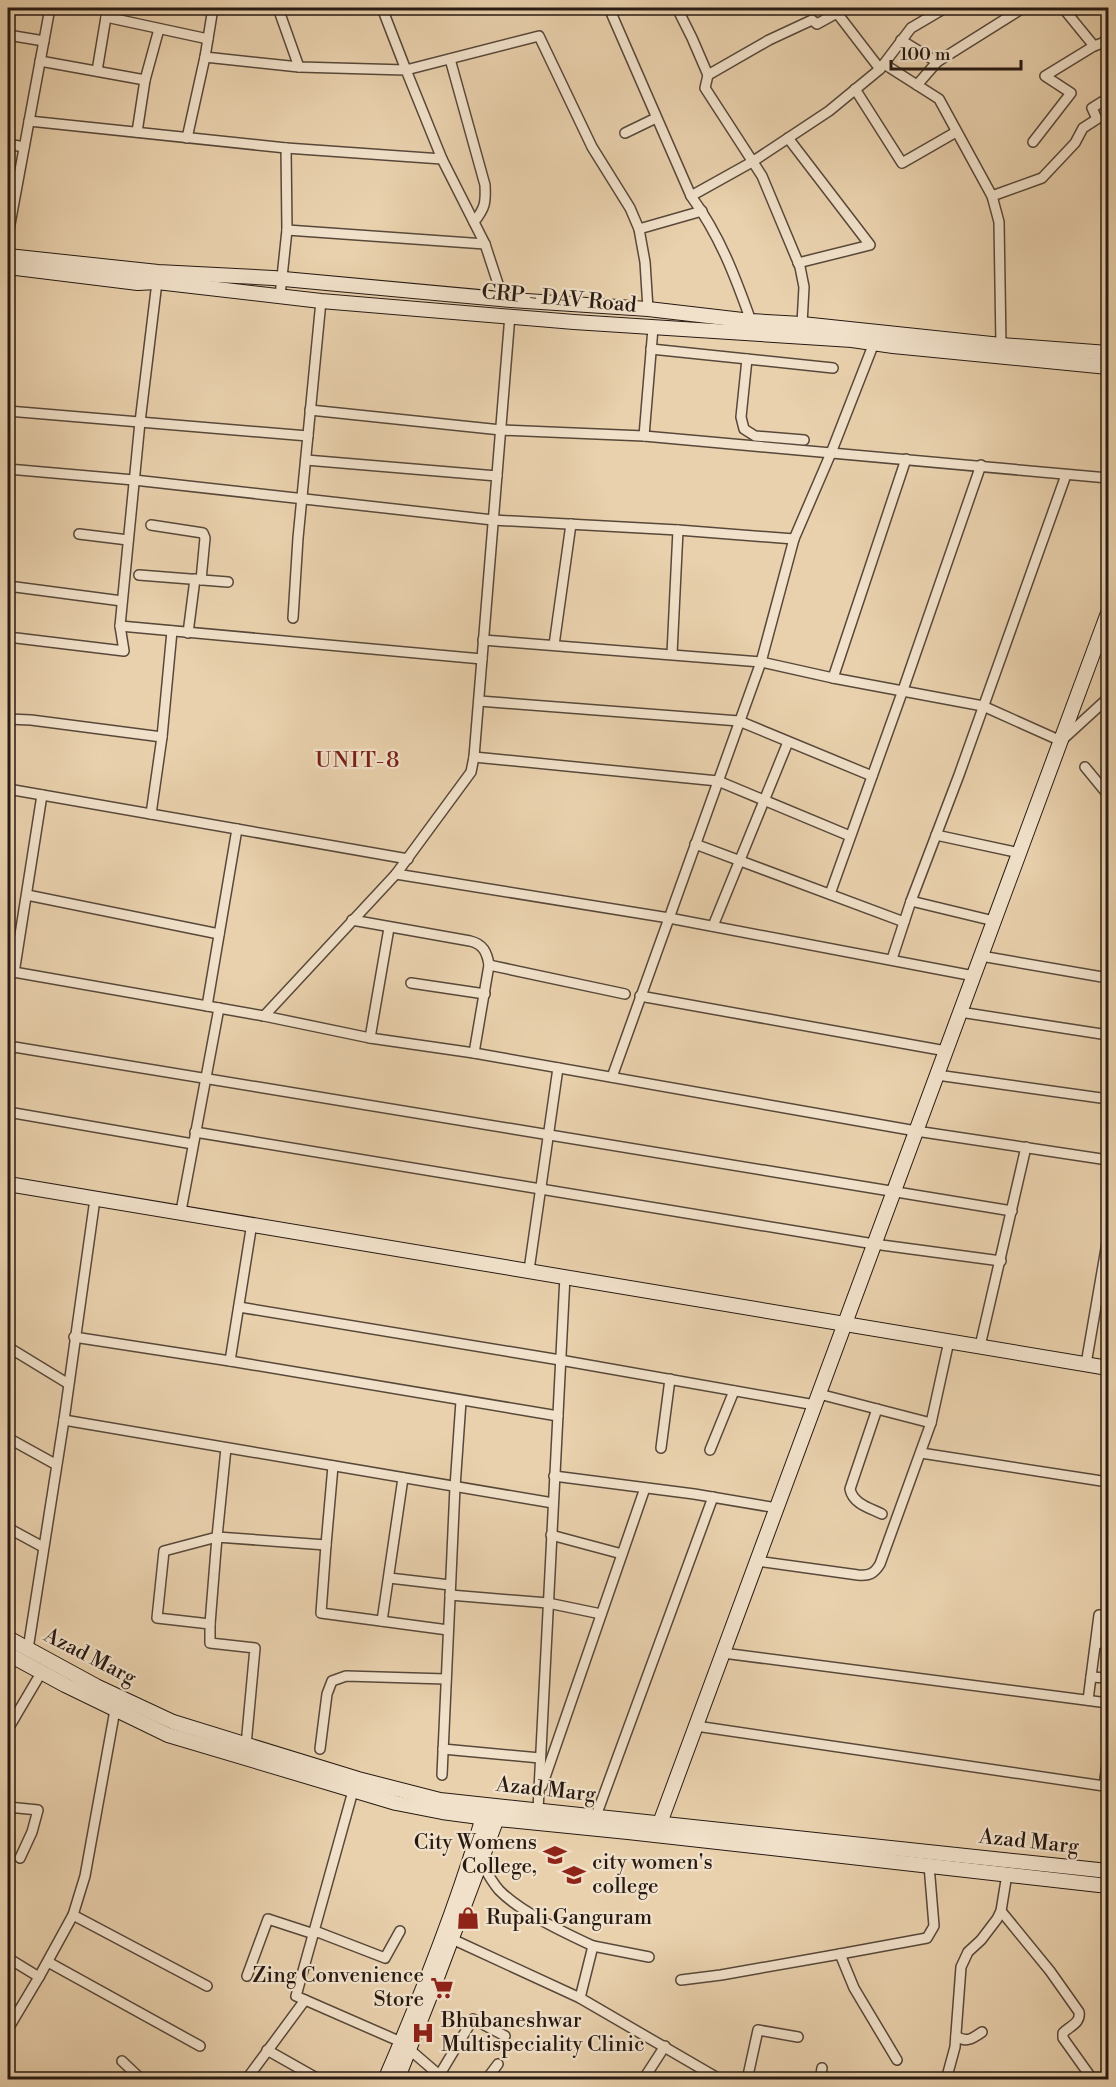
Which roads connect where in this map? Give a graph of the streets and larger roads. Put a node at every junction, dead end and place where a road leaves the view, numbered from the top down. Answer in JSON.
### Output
{"nodes":[{"id":1,"x":50,"y":8,"type":"edge"},
{"id":2,"x":213,"y":8,"type":"edge"},
{"id":3,"x":278,"y":8,"type":"edge"},
{"id":4,"x":382,"y":8,"type":"edge"},
{"id":5,"x":609,"y":8,"type":"edge"},
{"id":6,"x":677,"y":8,"type":"edge"},
{"id":7,"x":945,"y":8,"type":"edge"},
{"id":8,"x":1023,"y":8,"type":"edge"},
{"id":9,"x":1063,"y":8,"type":"edge"},
{"id":10,"x":106,"y":12,"type":"edge"},
{"id":11,"x":159,"y":29,"type":"junction"},
{"id":12,"x":8,"y":35,"type":"edge"},
{"id":13,"x":208,"y":39,"type":"junction"},
{"id":14,"x":901,"y":40,"type":"junction"},
{"id":15,"x":44,"y":41,"type":"junction"},
{"id":16,"x":1108,"y":41,"type":"edge"},
{"id":17,"x":1094,"y":46,"type":"junction"},
{"id":18,"x":205,"y":57,"type":"junction"},
{"id":19,"x":450,"y":59,"type":"junction"},
{"id":20,"x":40,"y":61,"type":"junction"},
{"id":21,"x":937,"y":62,"type":"junction"},
{"id":22,"x":882,"y":66,"type":"junction"},
{"id":23,"x":299,"y":68,"type":"junction"},
{"id":24,"x":406,"y":70,"type":"junction"},
{"id":25,"x":96,"y":71,"type":"junction"},
{"id":26,"x":708,"y":75,"type":"junction"},
{"id":27,"x":145,"y":80,"type":"junction"},
{"id":28,"x":917,"y":85,"type":"junction"},
{"id":29,"x":855,"y":89,"type":"junction"},
{"id":30,"x":1108,"y":98,"type":"edge"},
{"id":31,"x":656,"y":118,"type":"junction"},
{"id":32,"x":29,"y":121,"type":"junction"},
{"id":33,"x":136,"y":132,"type":"junction"},
{"id":34,"x":956,"y":132,"type":"junction"},
{"id":35,"x":625,"y":134,"type":"dead end"},
{"id":36,"x":188,"y":138,"type":"junction"},
{"id":37,"x":788,"y":138,"type":"junction"},
{"id":38,"x":1033,"y":142,"type":"dead end"},
{"id":39,"x":8,"y":144,"type":"edge"},
{"id":40,"x":24,"y":147,"type":"junction"},
{"id":41,"x":286,"y":148,"type":"junction"},
{"id":42,"x":442,"y":159,"type":"junction"},
{"id":43,"x":752,"y":162,"type":"junction"},
{"id":44,"x":691,"y":196,"type":"junction"},
{"id":45,"x":992,"y":196,"type":"junction"},
{"id":46,"x":702,"y":211,"type":"junction"},
{"id":47,"x":474,"y":222,"type":"junction"},
{"id":48,"x":639,"y":229,"type":"junction"},
{"id":49,"x":287,"y":230,"type":"junction"},
{"id":50,"x":8,"y":235,"type":"edge"},
{"id":51,"x":484,"y":244,"type":"junction"},
{"id":52,"x":8,"y":256,"type":"edge"},
{"id":53,"x":798,"y":263,"type":"junction"},
{"id":54,"x":8,"y":267,"type":"edge"},
{"id":55,"x":283,"y":279,"type":"junction"},
{"id":56,"x":157,"y":282,"type":"junction"},
{"id":57,"x":280,"y":296,"type":"junction"},
{"id":58,"x":503,"y":299,"type":"junction"},
{"id":59,"x":321,"y":300,"type":"junction"},
{"id":60,"x":591,"y":305,"type":"junction"},
{"id":61,"x":648,"y":309,"type":"junction"},
{"id":62,"x":510,"y":315,"type":"junction"},
{"id":63,"x":752,"y":321,"type":"junction"},
{"id":64,"x":589,"y":323,"type":"junction"},
{"id":65,"x":802,"y":324,"type":"junction"},
{"id":66,"x":653,"y":328,"type":"junction"},
{"id":67,"x":873,"y":344,"type":"junction"},
{"id":68,"x":1001,"y":345,"type":"junction"},
{"id":69,"x":651,"y":350,"type":"junction"},
{"id":70,"x":1108,"y":353,"type":"edge"},
{"id":71,"x":747,"y":359,"type":"junction"},
{"id":72,"x":1108,"y":367,"type":"edge"},
{"id":73,"x":834,"y":368,"type":"dead end"},
{"id":74,"x":310,"y":410,"type":"junction"},
{"id":75,"x":8,"y":411,"type":"edge"},
{"id":76,"x":140,"y":422,"type":"junction"},
{"id":77,"x":501,"y":430,"type":"junction"},
{"id":78,"x":308,"y":436,"type":"junction"},
{"id":79,"x":644,"y":436,"type":"junction"},
{"id":80,"x":804,"y":440,"type":"dead end"},
{"id":81,"x":831,"y":453,"type":"junction"},
{"id":82,"x":906,"y":459,"type":"junction"},
{"id":83,"x":306,"y":460,"type":"junction"},
{"id":84,"x":981,"y":465,"type":"junction"},
{"id":85,"x":8,"y":469,"type":"edge"},
{"id":86,"x":497,"y":476,"type":"junction"},
{"id":87,"x":1066,"y":476,"type":"junction"},
{"id":88,"x":1108,"y":478,"type":"edge"},
{"id":89,"x":134,"y":480,"type":"junction"},
{"id":90,"x":302,"y":499,"type":"junction"},
{"id":91,"x":493,"y":520,"type":"junction"},
{"id":92,"x":571,"y":524,"type":"junction"},
{"id":93,"x":151,"y":525,"type":"dead end"},
{"id":94,"x":678,"y":530,"type":"junction"},
{"id":95,"x":79,"y":534,"type":"dead end"},
{"id":96,"x":794,"y":539,"type":"junction"},
{"id":97,"x":128,"y":540,"type":"junction"},
{"id":98,"x":139,"y":575,"type":"dead end"},
{"id":99,"x":198,"y":580,"type":"junction"},
{"id":100,"x":228,"y":582,"type":"dead end"},
{"id":101,"x":8,"y":586,"type":"edge"},
{"id":102,"x":122,"y":601,"type":"junction"},
{"id":103,"x":1108,"y":613,"type":"edge"},
{"id":104,"x":293,"y":618,"type":"dead end"},
{"id":105,"x":120,"y":626,"type":"junction"},
{"id":106,"x":172,"y":631,"type":"junction"},
{"id":107,"x":188,"y":633,"type":"junction"},
{"id":108,"x":8,"y":637,"type":"edge"},
{"id":109,"x":483,"y":640,"type":"junction"},
{"id":110,"x":554,"y":645,"type":"junction"},
{"id":111,"x":672,"y":654,"type":"junction"},
{"id":112,"x":482,"y":659,"type":"junction"},
{"id":113,"x":761,"y":662,"type":"junction"},
{"id":114,"x":833,"y":678,"type":"junction"},
{"id":115,"x":903,"y":690,"type":"junction"},
{"id":116,"x":1108,"y":698,"type":"edge"},
{"id":117,"x":479,"y":701,"type":"junction"},
{"id":118,"x":983,"y":706,"type":"junction"},
{"id":119,"x":8,"y":719,"type":"edge"},
{"id":120,"x":739,"y":721,"type":"junction"},
{"id":121,"x":162,"y":737,"type":"junction"},
{"id":122,"x":1061,"y":741,"type":"junction"},
{"id":123,"x":788,"y":742,"type":"junction"},
{"id":124,"x":474,"y":757,"type":"junction"},
{"id":125,"x":1085,"y":767,"type":"dead end"},
{"id":126,"x":872,"y":776,"type":"junction"},
{"id":127,"x":718,"y":781,"type":"junction"},
{"id":128,"x":8,"y":789,"type":"edge"},
{"id":129,"x":1108,"y":793,"type":"edge"},
{"id":130,"x":42,"y":795,"type":"junction"},
{"id":131,"x":765,"y":800,"type":"junction"},
{"id":132,"x":151,"y":814,"type":"junction"},
{"id":133,"x":237,"y":829,"type":"junction"},
{"id":134,"x":936,"y":835,"type":"junction"},
{"id":135,"x":850,"y":836,"type":"junction"},
{"id":136,"x":695,"y":844,"type":"junction"},
{"id":137,"x":1020,"y":853,"type":"junction"},
{"id":138,"x":408,"y":859,"type":"junction"},
{"id":139,"x":740,"y":861,"type":"junction"},
{"id":140,"x":396,"y":874,"type":"junction"},
{"id":141,"x":830,"y":894,"type":"junction"},
{"id":142,"x":27,"y":895,"type":"junction"},
{"id":143,"x":911,"y":901,"type":"junction"},
{"id":144,"x":669,"y":918,"type":"junction"},
{"id":145,"x":352,"y":920,"type":"junction"},
{"id":146,"x":904,"y":921,"type":"junction"},
{"id":147,"x":994,"y":921,"type":"junction"},
{"id":148,"x":713,"y":926,"type":"junction"},
{"id":149,"x":389,"y":928,"type":"junction"},
{"id":150,"x":219,"y":934,"type":"junction"},
{"id":151,"x":981,"y":957,"type":"junction"},
{"id":152,"x":892,"y":959,"type":"junction"},
{"id":153,"x":489,"y":965,"type":"junction"},
{"id":154,"x":11,"y":972,"type":"edge"},
{"id":155,"x":974,"y":976,"type":"junction"},
{"id":156,"x":1108,"y":978,"type":"edge"},
{"id":157,"x":411,"y":983,"type":"dead end"},
{"id":158,"x":485,"y":994,"type":"junction"},
{"id":159,"x":625,"y":994,"type":"dead end"},
{"id":160,"x":640,"y":996,"type":"junction"},
{"id":161,"x":207,"y":1006,"type":"junction"},
{"id":162,"x":219,"y":1008,"type":"junction"},
{"id":163,"x":960,"y":1012,"type":"junction"},
{"id":164,"x":264,"y":1016,"type":"junction"},
{"id":165,"x":1108,"y":1035,"type":"edge"},
{"id":166,"x":370,"y":1038,"type":"junction"},
{"id":167,"x":8,"y":1046,"type":"edge"},
{"id":168,"x":946,"y":1051,"type":"junction"},
{"id":169,"x":474,"y":1053,"type":"junction"},
{"id":170,"x":558,"y":1068,"type":"junction"},
{"id":171,"x":937,"y":1075,"type":"junction"},
{"id":172,"x":612,"y":1077,"type":"junction"},
{"id":173,"x":205,"y":1080,"type":"junction"},
{"id":174,"x":1108,"y":1099,"type":"edge"},
{"id":175,"x":8,"y":1112,"type":"edge"},
{"id":176,"x":916,"y":1131,"type":"junction"},
{"id":177,"x":195,"y":1132,"type":"junction"},
{"id":178,"x":549,"y":1134,"type":"junction"},
{"id":179,"x":194,"y":1144,"type":"junction"},
{"id":180,"x":1026,"y":1147,"type":"junction"},
{"id":181,"x":1108,"y":1160,"type":"edge"},
{"id":182,"x":8,"y":1184,"type":"edge"},
{"id":183,"x":540,"y":1189,"type":"junction"},
{"id":184,"x":894,"y":1191,"type":"junction"},
{"id":185,"x":95,"y":1199,"type":"junction"},
{"id":186,"x":181,"y":1211,"type":"junction"},
{"id":187,"x":1012,"y":1211,"type":"junction"},
{"id":188,"x":252,"y":1223,"type":"junction"},
{"id":189,"x":1108,"y":1237,"type":"edge"},
{"id":190,"x":874,"y":1245,"type":"junction"},
{"id":191,"x":1001,"y":1261,"type":"junction"},
{"id":192,"x":529,"y":1270,"type":"junction"},
{"id":193,"x":565,"y":1276,"type":"junction"},
{"id":194,"x":1105,"y":1278,"type":"edge"},
{"id":195,"x":239,"y":1307,"type":"junction"},
{"id":196,"x":845,"y":1323,"type":"junction"},
{"id":197,"x":74,"y":1337,"type":"junction"},
{"id":198,"x":949,"y":1341,"type":"junction"},
{"id":199,"x":980,"y":1346,"type":"junction"},
{"id":200,"x":8,"y":1347,"type":"edge"},
{"id":201,"x":560,"y":1359,"type":"junction"},
{"id":202,"x":230,"y":1361,"type":"junction"},
{"id":203,"x":1086,"y":1364,"type":"junction"},
{"id":204,"x":1108,"y":1368,"type":"edge"},
{"id":205,"x":670,"y":1379,"type":"junction"},
{"id":206,"x":68,"y":1383,"type":"junction"},
{"id":207,"x":734,"y":1391,"type":"junction"},
{"id":208,"x":817,"y":1399,"type":"junction"},
{"id":209,"x":461,"y":1401,"type":"junction"},
{"id":210,"x":877,"y":1409,"type":"junction"},
{"id":211,"x":558,"y":1416,"type":"junction"},
{"id":212,"x":64,"y":1420,"type":"junction"},
{"id":213,"x":931,"y":1423,"type":"junction"},
{"id":214,"x":8,"y":1438,"type":"edge"},
{"id":215,"x":226,"y":1448,"type":"junction"},
{"id":216,"x":661,"y":1448,"type":"dead end"},
{"id":217,"x":711,"y":1450,"type":"dead end"},
{"id":218,"x":921,"y":1453,"type":"junction"},
{"id":219,"x":55,"y":1464,"type":"junction"},
{"id":220,"x":333,"y":1466,"type":"junction"},
{"id":221,"x":555,"y":1476,"type":"junction"},
{"id":222,"x":403,"y":1478,"type":"junction"},
{"id":223,"x":1108,"y":1482,"type":"edge"},
{"id":224,"x":455,"y":1487,"type":"junction"},
{"id":225,"x":645,"y":1488,"type":"junction"},
{"id":226,"x":714,"y":1497,"type":"junction"},
{"id":227,"x":553,"y":1503,"type":"junction"},
{"id":228,"x":777,"y":1508,"type":"junction"},
{"id":229,"x":882,"y":1514,"type":"dead end"},
{"id":230,"x":8,"y":1528,"type":"edge"},
{"id":231,"x":551,"y":1535,"type":"junction"},
{"id":232,"x":217,"y":1537,"type":"junction"},
{"id":233,"x":326,"y":1545,"type":"junction"},
{"id":234,"x":43,"y":1547,"type":"junction"},
{"id":235,"x":622,"y":1554,"type":"junction"},
{"id":236,"x":757,"y":1561,"type":"junction"},
{"id":237,"x":388,"y":1578,"type":"junction"},
{"id":238,"x":450,"y":1590,"type":"junction"},
{"id":239,"x":548,"y":1603,"type":"junction"},
{"id":240,"x":601,"y":1614,"type":"junction"},
{"id":241,"x":1108,"y":1616,"type":"edge"},
{"id":242,"x":382,"y":1621,"type":"junction"},
{"id":243,"x":210,"y":1624,"type":"junction"},
{"id":244,"x":448,"y":1630,"type":"junction"},
{"id":245,"x":8,"y":1638,"type":"edge"},
{"id":246,"x":1096,"y":1643,"type":"junction"},
{"id":247,"x":1108,"y":1644,"type":"edge"},
{"id":248,"x":28,"y":1649,"type":"junction"},
{"id":249,"x":723,"y":1653,"type":"junction"},
{"id":250,"x":8,"y":1654,"type":"edge"},
{"id":251,"x":41,"y":1673,"type":"junction"},
{"id":252,"x":1092,"y":1677,"type":"junction"},
{"id":253,"x":446,"y":1678,"type":"junction"},
{"id":254,"x":1108,"y":1678,"type":"edge"},
{"id":255,"x":1088,"y":1700,"type":"junction"},
{"id":256,"x":1108,"y":1703,"type":"edge"},
{"id":257,"x":115,"y":1710,"type":"junction"},
{"id":258,"x":696,"y":1726,"type":"junction"},
{"id":259,"x":8,"y":1729,"type":"edge"},
{"id":260,"x":246,"y":1745,"type":"junction"},
{"id":261,"x":320,"y":1749,"type":"dead end"},
{"id":262,"x":443,"y":1749,"type":"junction"},
{"id":263,"x":1108,"y":1757,"type":"edge"},
{"id":264,"x":540,"y":1758,"type":"junction"},
{"id":265,"x":442,"y":1775,"type":"dead end"},
{"id":266,"x":353,"y":1791,"type":"junction"},
{"id":267,"x":538,"y":1803,"type":"junction"},
{"id":268,"x":8,"y":1807,"type":"edge"},
{"id":269,"x":484,"y":1811,"type":"junction"},
{"id":270,"x":499,"y":1813,"type":"junction"},
{"id":271,"x":596,"y":1816,"type":"junction"},
{"id":272,"x":660,"y":1823,"type":"junction"},
{"id":273,"x":20,"y":1858,"type":"dead end"},
{"id":274,"x":481,"y":1862,"type":"junction"},
{"id":275,"x":929,"y":1865,"type":"junction"},
{"id":276,"x":1108,"y":1871,"type":"edge"},
{"id":277,"x":1007,"y":1874,"type":"junction"},
{"id":278,"x":1108,"y":1886,"type":"edge"},
{"id":279,"x":1001,"y":1911,"type":"junction"},
{"id":280,"x":73,"y":1915,"type":"junction"},
{"id":281,"x":400,"y":1931,"type":"dead end"},
{"id":282,"x":315,"y":1933,"type":"junction"},
{"id":283,"x":452,"y":1939,"type":"junction"},
{"id":284,"x":593,"y":1946,"type":"junction"},
{"id":285,"x":840,"y":1954,"type":"junction"},
{"id":286,"x":649,"y":1957,"type":"dead end"},
{"id":287,"x":8,"y":1958,"type":"edge"},
{"id":288,"x":48,"y":1962,"type":"junction"},
{"id":289,"x":247,"y":1976,"type":"dead end"},
{"id":290,"x":39,"y":1977,"type":"junction"},
{"id":291,"x":681,"y":1980,"type":"dead end"},
{"id":292,"x":207,"y":1986,"type":"dead end"},
{"id":293,"x":580,"y":1998,"type":"junction"},
{"id":294,"x":305,"y":2000,"type":"junction"},
{"id":295,"x":9,"y":2026,"type":"edge"},
{"id":296,"x":982,"y":2032,"type":"dead end"},
{"id":297,"x":505,"y":2036,"type":"dead end"},
{"id":298,"x":956,"y":2036,"type":"junction"},
{"id":299,"x":798,"y":2037,"type":"dead end"},
{"id":300,"x":405,"y":2045,"type":"junction"},
{"id":301,"x":200,"y":2046,"type":"dead end"},
{"id":302,"x":665,"y":2046,"type":"junction"},
{"id":303,"x":267,"y":2050,"type":"junction"},
{"id":304,"x":897,"y":2060,"type":"dead end"},
{"id":305,"x":122,"y":2061,"type":"dead end"},
{"id":306,"x":498,"y":2064,"type":"dead end"},
{"id":307,"x":822,"y":2068,"type":"dead end"},
{"id":308,"x":443,"y":2077,"type":"edge"},
{"id":309,"x":142,"y":2079,"type":"edge"},
{"id":310,"x":246,"y":2079,"type":"edge"},
{"id":311,"x":320,"y":2079,"type":"edge"},
{"id":312,"x":385,"y":2079,"type":"edge"},
{"id":313,"x":397,"y":2079,"type":"edge"},
{"id":314,"x":486,"y":2079,"type":"edge"},
{"id":315,"x":643,"y":2079,"type":"edge"},
{"id":316,"x":721,"y":2079,"type":"edge"},
{"id":317,"x":747,"y":2079,"type":"edge"},
{"id":318,"x":820,"y":2079,"type":"edge"},
{"id":319,"x":946,"y":2079,"type":"edge"},
{"id":320,"x":1093,"y":2079,"type":"edge"}],
"edges":[{"from":1,"to":15,"type":"street"},
{"from":2,"to":13,"type":"street"},
{"from":3,"to":23,"type":"street"},
{"from":4,"to":24,"type":"street"},
{"from":5,"to":31,"type":"street"},
{"from":6,"to":26,"type":"street"},
{"from":7,"to":14,"type":"street"},
{"from":8,"to":21,"type":"street"},
{"from":9,"to":17,"type":"street"},
{"from":10,"to":11,"type":"street"},
{"from":10,"to":25,"type":"street"},
{"from":11,"to":13,"type":"street"},
{"from":11,"to":27,"type":"street"},
{"from":12,"to":15,"type":"street"},
{"from":13,"to":18,"type":"street"},
{"from":14,"to":21,"type":"street"},
{"from":14,"to":22,"type":"street"},
{"from":15,"to":20,"type":"street"},
{"from":16,"to":17,"type":"street"},
{"from":17,"to":38,"type":"street"},
{"from":18,"to":23,"type":"street"},
{"from":18,"to":36,"type":"street"},
{"from":19,"to":24,"type":"street"},
{"from":19,"to":47,"type":"street"},
{"from":19,"to":48,"type":"street"},
{"from":20,"to":25,"type":"street"},
{"from":20,"to":32,"type":"street"},
{"from":21,"to":28,"type":"street"},
{"from":22,"to":26,"type":"street"},
{"from":22,"to":28,"type":"street"},
{"from":22,"to":29,"type":"street"},
{"from":23,"to":24,"type":"street"},
{"from":24,"to":42,"type":"street"},
{"from":25,"to":27,"type":"street"},
{"from":26,"to":43,"type":"street"},
{"from":27,"to":33,"type":"street"},
{"from":28,"to":34,"type":"street"},
{"from":29,"to":34,"type":"street"},
{"from":29,"to":37,"type":"street"},
{"from":30,"to":45,"type":"street"},
{"from":31,"to":35,"type":"street"},
{"from":31,"to":44,"type":"street"},
{"from":32,"to":33,"type":"street"},
{"from":32,"to":40,"type":"street"},
{"from":33,"to":36,"type":"street"},
{"from":34,"to":45,"type":"street"},
{"from":36,"to":41,"type":"street"},
{"from":37,"to":43,"type":"street"},
{"from":37,"to":53,"type":"street"},
{"from":39,"to":40,"type":"street"},
{"from":40,"to":50,"type":"street"},
{"from":41,"to":42,"type":"street"},
{"from":41,"to":49,"type":"street"},
{"from":42,"to":47,"type":"street"},
{"from":43,"to":44,"type":"street"},
{"from":43,"to":53,"type":"street"},
{"from":44,"to":46,"type":"street"},
{"from":45,"to":68,"type":"street"},
{"from":46,"to":48,"type":"street"},
{"from":46,"to":63,"type":"street"},
{"from":47,"to":51,"type":"street"},
{"from":48,"to":61,"type":"street"},
{"from":49,"to":51,"type":"street"},
{"from":49,"to":55,"type":"street"},
{"from":51,"to":58,"type":"street"},
{"from":52,"to":55,"type":"street","name":"CRP - DAV Road"},
{"from":53,"to":65,"type":"street"},
{"from":54,"to":56,"type":"street","name":"CRP - DAV Road"},
{"from":55,"to":57,"type":"street"},
{"from":55,"to":58,"type":"street","name":"CRP - DAV Road"},
{"from":56,"to":57,"type":"street","name":"CRP - DAV Road"},
{"from":56,"to":76,"type":"street"},
{"from":57,"to":59,"type":"street","name":"CRP - DAV Road"},
{"from":58,"to":60,"type":"street","name":"CRP - DAV Road"},
{"from":59,"to":62,"type":"street","name":"CRP - DAV Road"},
{"from":59,"to":74,"type":"street"},
{"from":60,"to":61,"type":"street","name":"CRP - DAV Road"},
{"from":60,"to":64,"type":"street"},
{"from":61,"to":63,"type":"street","name":"CRP - DAV Road"},
{"from":62,"to":64,"type":"street","name":"CRP - DAV Road"},
{"from":62,"to":77,"type":"street"},
{"from":63,"to":65,"type":"street","name":"CRP - DAV Road"},
{"from":64,"to":66,"type":"street","name":"CRP - DAV Road"},
{"from":65,"to":68,"type":"street","name":"CRP - DAV Road"},
{"from":66,"to":67,"type":"street","name":"CRP - DAV Road"},
{"from":66,"to":69,"type":"street"},
{"from":67,"to":72,"type":"street","name":"CRP - DAV Road"},
{"from":67,"to":81,"type":"street"},
{"from":68,"to":70,"type":"street","name":"CRP - DAV Road"},
{"from":69,"to":71,"type":"street"},
{"from":69,"to":79,"type":"street"},
{"from":71,"to":73,"type":"street"},
{"from":71,"to":80,"type":"street"},
{"from":74,"to":77,"type":"street"},
{"from":74,"to":78,"type":"street"},
{"from":75,"to":76,"type":"street"},
{"from":76,"to":78,"type":"street"},
{"from":76,"to":89,"type":"street"},
{"from":77,"to":79,"type":"street"},
{"from":77,"to":86,"type":"street"},
{"from":78,"to":83,"type":"street"},
{"from":79,"to":81,"type":"street"},
{"from":81,"to":82,"type":"street"},
{"from":81,"to":96,"type":"street"},
{"from":82,"to":84,"type":"street"},
{"from":82,"to":114,"type":"street"},
{"from":83,"to":86,"type":"street"},
{"from":83,"to":90,"type":"street"},
{"from":84,"to":87,"type":"street"},
{"from":84,"to":115,"type":"street"},
{"from":85,"to":89,"type":"street"},
{"from":86,"to":91,"type":"street"},
{"from":87,"to":88,"type":"street"},
{"from":87,"to":118,"type":"street"},
{"from":89,"to":90,"type":"street"},
{"from":89,"to":97,"type":"street"},
{"from":90,"to":91,"type":"street"},
{"from":90,"to":104,"type":"street"},
{"from":91,"to":92,"type":"street"},
{"from":91,"to":109,"type":"street"},
{"from":92,"to":94,"type":"street"},
{"from":92,"to":110,"type":"street"},
{"from":93,"to":99,"type":"street"},
{"from":94,"to":96,"type":"street"},
{"from":94,"to":111,"type":"street"},
{"from":95,"to":97,"type":"street"},
{"from":96,"to":113,"type":"street"},
{"from":97,"to":102,"type":"street"},
{"from":98,"to":99,"type":"street"},
{"from":99,"to":100,"type":"street"},
{"from":99,"to":107,"type":"street"},
{"from":101,"to":102,"type":"street"},
{"from":102,"to":105,"type":"street"},
{"from":103,"to":122,"type":"street"},
{"from":105,"to":106,"type":"street"},
{"from":105,"to":108,"type":"street"},
{"from":106,"to":107,"type":"street"},
{"from":106,"to":121,"type":"street"},
{"from":107,"to":112,"type":"street"},
{"from":109,"to":110,"type":"street"},
{"from":109,"to":112,"type":"street"},
{"from":110,"to":111,"type":"street"},
{"from":111,"to":113,"type":"street"},
{"from":112,"to":117,"type":"street"},
{"from":113,"to":114,"type":"street"},
{"from":113,"to":120,"type":"street"},
{"from":114,"to":115,"type":"street"},
{"from":115,"to":118,"type":"street"},
{"from":115,"to":126,"type":"street"},
{"from":116,"to":122,"type":"street"},
{"from":117,"to":120,"type":"street"},
{"from":117,"to":124,"type":"street"},
{"from":118,"to":122,"type":"street"},
{"from":118,"to":134,"type":"street"},
{"from":119,"to":121,"type":"street"},
{"from":120,"to":123,"type":"street"},
{"from":120,"to":127,"type":"street"},
{"from":121,"to":132,"type":"street"},
{"from":122,"to":137,"type":"street"},
{"from":123,"to":126,"type":"street"},
{"from":123,"to":131,"type":"street"},
{"from":124,"to":127,"type":"street"},
{"from":124,"to":138,"type":"street"},
{"from":125,"to":129,"type":"street"},
{"from":126,"to":135,"type":"street"},
{"from":127,"to":131,"type":"street"},
{"from":127,"to":136,"type":"street"},
{"from":128,"to":130,"type":"street"},
{"from":130,"to":132,"type":"street"},
{"from":130,"to":142,"type":"street"},
{"from":131,"to":135,"type":"street"},
{"from":131,"to":139,"type":"street"},
{"from":132,"to":133,"type":"street"},
{"from":133,"to":138,"type":"street"},
{"from":133,"to":150,"type":"street"},
{"from":134,"to":137,"type":"street"},
{"from":134,"to":143,"type":"street"},
{"from":135,"to":141,"type":"street"},
{"from":136,"to":139,"type":"street"},
{"from":136,"to":144,"type":"street"},
{"from":137,"to":147,"type":"street"},
{"from":138,"to":140,"type":"street"},
{"from":139,"to":141,"type":"street"},
{"from":139,"to":148,"type":"street"},
{"from":140,"to":144,"type":"street"},
{"from":140,"to":145,"type":"street"},
{"from":141,"to":146,"type":"street"},
{"from":142,"to":150,"type":"street"},
{"from":142,"to":154,"type":"street"},
{"from":143,"to":146,"type":"street"},
{"from":143,"to":147,"type":"street"},
{"from":144,"to":148,"type":"street"},
{"from":144,"to":160,"type":"street"},
{"from":145,"to":149,"type":"street"},
{"from":145,"to":164,"type":"street"},
{"from":146,"to":152,"type":"street"},
{"from":147,"to":151,"type":"street"},
{"from":148,"to":152,"type":"street"},
{"from":149,"to":153,"type":"street"},
{"from":149,"to":166,"type":"street"},
{"from":150,"to":161,"type":"street"},
{"from":151,"to":155,"type":"street"},
{"from":151,"to":156,"type":"street"},
{"from":152,"to":155,"type":"street"},
{"from":153,"to":158,"type":"street"},
{"from":153,"to":159,"type":"street"},
{"from":154,"to":161,"type":"street"},
{"from":155,"to":163,"type":"street"},
{"from":157,"to":158,"type":"street"},
{"from":158,"to":169,"type":"street"},
{"from":160,"to":168,"type":"street"},
{"from":160,"to":172,"type":"street"},
{"from":161,"to":162,"type":"street"},
{"from":162,"to":164,"type":"street"},
{"from":162,"to":173,"type":"street"},
{"from":163,"to":165,"type":"street"},
{"from":163,"to":168,"type":"street"},
{"from":164,"to":166,"type":"street"},
{"from":166,"to":169,"type":"street"},
{"from":167,"to":173,"type":"street"},
{"from":168,"to":171,"type":"street"},
{"from":169,"to":170,"type":"street"},
{"from":170,"to":172,"type":"street"},
{"from":170,"to":178,"type":"street"},
{"from":171,"to":174,"type":"street"},
{"from":171,"to":176,"type":"street"},
{"from":172,"to":176,"type":"street"},
{"from":173,"to":177,"type":"street"},
{"from":173,"to":178,"type":"street"},
{"from":175,"to":179,"type":"street"},
{"from":176,"to":180,"type":"street"},
{"from":176,"to":184,"type":"street"},
{"from":177,"to":179,"type":"street"},
{"from":177,"to":183,"type":"street"},
{"from":178,"to":183,"type":"street"},
{"from":178,"to":184,"type":"street"},
{"from":179,"to":186,"type":"street"},
{"from":180,"to":181,"type":"street"},
{"from":180,"to":187,"type":"street"},
{"from":182,"to":185,"type":"street"},
{"from":183,"to":190,"type":"street"},
{"from":183,"to":192,"type":"street"},
{"from":184,"to":187,"type":"street"},
{"from":184,"to":190,"type":"street"},
{"from":185,"to":186,"type":"street"},
{"from":185,"to":197,"type":"street"},
{"from":186,"to":188,"type":"street"},
{"from":187,"to":191,"type":"street"},
{"from":188,"to":192,"type":"street"},
{"from":188,"to":195,"type":"street"},
{"from":189,"to":194,"type":"street"},
{"from":190,"to":191,"type":"street"},
{"from":190,"to":196,"type":"street"},
{"from":191,"to":199,"type":"street"},
{"from":192,"to":193,"type":"street"},
{"from":193,"to":196,"type":"street"},
{"from":193,"to":201,"type":"street"},
{"from":194,"to":203,"type":"street"},
{"from":195,"to":201,"type":"street"},
{"from":195,"to":202,"type":"street"},
{"from":196,"to":198,"type":"street"},
{"from":196,"to":208,"type":"street"},
{"from":197,"to":202,"type":"street"},
{"from":197,"to":206,"type":"street"},
{"from":198,"to":199,"type":"street"},
{"from":198,"to":213,"type":"street"},
{"from":199,"to":203,"type":"street"},
{"from":200,"to":206,"type":"street"},
{"from":201,"to":205,"type":"street"},
{"from":201,"to":211,"type":"street"},
{"from":202,"to":209,"type":"street"},
{"from":203,"to":204,"type":"street"},
{"from":205,"to":207,"type":"street"},
{"from":205,"to":216,"type":"street"},
{"from":206,"to":212,"type":"street"},
{"from":207,"to":208,"type":"street"},
{"from":207,"to":217,"type":"street"},
{"from":208,"to":210,"type":"street"},
{"from":208,"to":228,"type":"street"},
{"from":209,"to":211,"type":"street"},
{"from":209,"to":224,"type":"street"},
{"from":210,"to":213,"type":"street"},
{"from":210,"to":229,"type":"street"},
{"from":211,"to":221,"type":"street"},
{"from":212,"to":215,"type":"street"},
{"from":212,"to":219,"type":"street"},
{"from":213,"to":218,"type":"street"},
{"from":214,"to":219,"type":"street"},
{"from":215,"to":220,"type":"street"},
{"from":215,"to":232,"type":"street"},
{"from":218,"to":223,"type":"street"},
{"from":218,"to":236,"type":"street"},
{"from":219,"to":234,"type":"street"},
{"from":220,"to":222,"type":"street"},
{"from":220,"to":233,"type":"street"},
{"from":221,"to":225,"type":"street"},
{"from":221,"to":227,"type":"street"},
{"from":222,"to":224,"type":"street"},
{"from":222,"to":237,"type":"street"},
{"from":224,"to":227,"type":"street"},
{"from":224,"to":238,"type":"street"},
{"from":225,"to":226,"type":"street"},
{"from":225,"to":235,"type":"street"},
{"from":226,"to":228,"type":"street"},
{"from":226,"to":271,"type":"street"},
{"from":227,"to":231,"type":"street"},
{"from":228,"to":236,"type":"street"},
{"from":230,"to":234,"type":"street"},
{"from":231,"to":235,"type":"street"},
{"from":231,"to":239,"type":"street"},
{"from":232,"to":233,"type":"street"},
{"from":232,"to":243,"type":"street"},
{"from":232,"to":243,"type":"street"},
{"from":233,"to":242,"type":"street"},
{"from":234,"to":248,"type":"street"},
{"from":235,"to":240,"type":"street"},
{"from":236,"to":249,"type":"street"},
{"from":237,"to":238,"type":"street"},
{"from":237,"to":242,"type":"street"},
{"from":238,"to":239,"type":"street"},
{"from":238,"to":244,"type":"street"},
{"from":239,"to":240,"type":"street"},
{"from":239,"to":264,"type":"street"},
{"from":240,"to":267,"type":"street"},
{"from":241,"to":246,"type":"street"},
{"from":242,"to":244,"type":"street"},
{"from":243,"to":260,"type":"street"},
{"from":244,"to":253,"type":"street"},
{"from":245,"to":248,"type":"street","name":"Azad Marg"},
{"from":246,"to":247,"type":"street"},
{"from":246,"to":252,"type":"street"},
{"from":248,"to":260,"type":"street","name":"Azad Marg"},
{"from":249,"to":255,"type":"street"},
{"from":249,"to":258,"type":"street"},
{"from":250,"to":251,"type":"street","name":"Azad Marg"},
{"from":251,"to":257,"type":"street","name":"Azad Marg"},
{"from":251,"to":259,"type":"street"},
{"from":252,"to":254,"type":"street"},
{"from":252,"to":255,"type":"street"},
{"from":253,"to":261,"type":"street"},
{"from":253,"to":262,"type":"street"},
{"from":255,"to":256,"type":"street"},
{"from":257,"to":266,"type":"street","name":"Azad Marg"},
{"from":257,"to":280,"type":"street"},
{"from":258,"to":263,"type":"street"},
{"from":258,"to":272,"type":"street"},
{"from":260,"to":269,"type":"street","name":"Azad Marg"},
{"from":262,"to":264,"type":"street"},
{"from":262,"to":265,"type":"street"},
{"from":264,"to":267,"type":"street"},
{"from":266,"to":269,"type":"street","name":"Azad Marg"},
{"from":266,"to":282,"type":"street"},
{"from":267,"to":270,"type":"street","name":"Azad Marg"},
{"from":267,"to":271,"type":"street","name":"Azad Marg"},
{"from":268,"to":273,"type":"street"},
{"from":269,"to":270,"type":"street","name":"Azad Marg"},
{"from":269,"to":300,"type":"street"},
{"from":270,"to":274,"type":"street"},
{"from":270,"to":275,"type":"street","name":"Azad Marg"},
{"from":271,"to":272,"type":"street","name":"Azad Marg"},
{"from":272,"to":276,"type":"street","name":"Azad Marg"},
{"from":274,"to":283,"type":"street"},
{"from":274,"to":284,"type":"street"},
{"from":275,"to":277,"type":"street","name":"Azad Marg"},
{"from":275,"to":285,"type":"street"},
{"from":277,"to":278,"type":"street","name":"Azad Marg"},
{"from":277,"to":279,"type":"street"},
{"from":279,"to":298,"type":"street"},
{"from":279,"to":320,"type":"street"},
{"from":280,"to":288,"type":"street"},
{"from":280,"to":292,"type":"street"},
{"from":281,"to":282,"type":"street"},
{"from":282,"to":289,"type":"street"},
{"from":282,"to":294,"type":"street"},
{"from":283,"to":293,"type":"street"},
{"from":283,"to":300,"type":"street"},
{"from":284,"to":286,"type":"street"},
{"from":284,"to":293,"type":"street"},
{"from":285,"to":291,"type":"street"},
{"from":285,"to":304,"type":"street"},
{"from":287,"to":290,"type":"street"},
{"from":288,"to":290,"type":"street"},
{"from":288,"to":301,"type":"street"},
{"from":290,"to":295,"type":"street"},
{"from":293,"to":302,"type":"street"},
{"from":294,"to":300,"type":"street"},
{"from":294,"to":303,"type":"street"},
{"from":296,"to":298,"type":"street"},
{"from":297,"to":308,"type":"street"},
{"from":298,"to":319,"type":"street"},
{"from":299,"to":317,"type":"street"},
{"from":300,"to":308,"type":"street"},
{"from":300,"to":312,"type":"street"},
{"from":300,"to":313,"type":"street"},
{"from":302,"to":315,"type":"street"},
{"from":302,"to":316,"type":"street"},
{"from":303,"to":310,"type":"street"},
{"from":303,"to":311,"type":"street"},
{"from":305,"to":309,"type":"street"},
{"from":306,"to":314,"type":"street"},
{"from":307,"to":318,"type":"street"}]}
